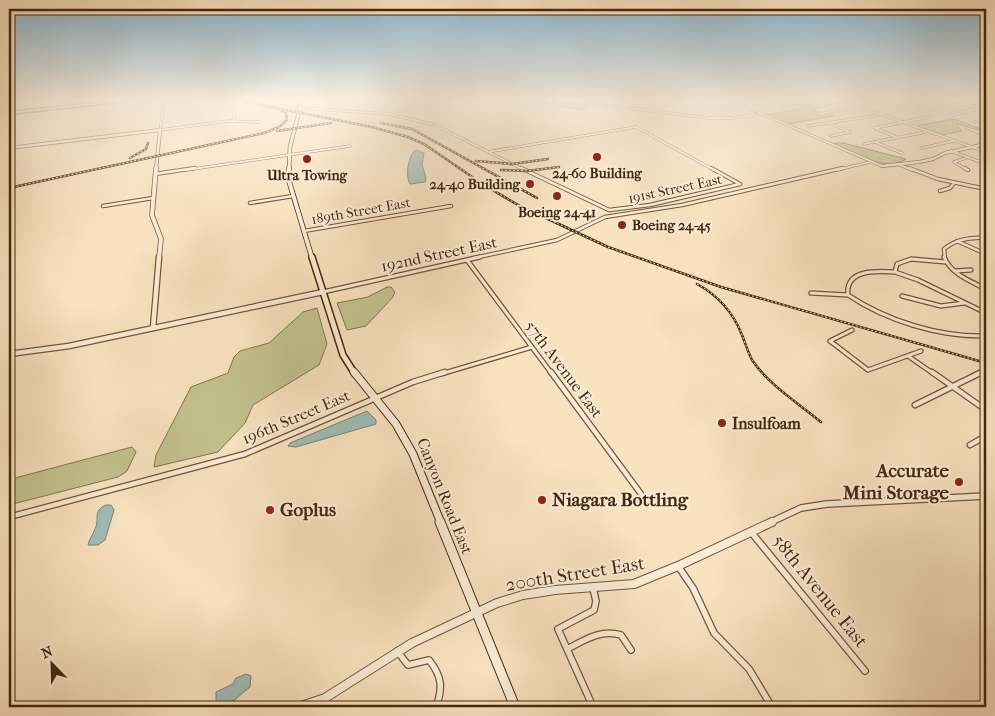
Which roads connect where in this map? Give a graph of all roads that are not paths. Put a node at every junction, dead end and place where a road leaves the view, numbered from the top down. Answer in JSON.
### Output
{"nodes":[{"id":1,"x":131,"y":133,"type":"edge"},
{"id":2,"x":160,"y":133,"type":"edge"},
{"id":3,"x":294,"y":133,"type":"edge"},
{"id":4,"x":453,"y":133,"type":"edge"},
{"id":5,"x":597,"y":133,"type":"edge"},
{"id":6,"x":647,"y":133,"type":"edge"},
{"id":7,"x":805,"y":133,"type":"edge"},
{"id":8,"x":843,"y":133,"type":"edge"},
{"id":9,"x":888,"y":133,"type":"edge"},
{"id":10,"x":916,"y":133,"type":"edge"},
{"id":11,"x":935,"y":133,"type":"edge"},
{"id":12,"x":831,"y":136,"type":"dead end"},
{"id":13,"x":897,"y":137,"type":"junction"},
{"id":14,"x":955,"y":141,"type":"junction"},
{"id":15,"x":875,"y":142,"type":"junction"},
{"id":16,"x":864,"y":144,"type":"dead end"},
{"id":17,"x":986,"y":144,"type":"edge"},
{"id":18,"x":350,"y":146,"type":"dead end"},
{"id":19,"x":972,"y":147,"type":"junction"},
{"id":20,"x":9,"y":148,"type":"edge"},
{"id":21,"x":922,"y":148,"type":"dead end"},
{"id":22,"x":951,"y":151,"type":"junction"},
{"id":23,"x":486,"y":152,"type":"junction"},
{"id":24,"x":986,"y":152,"type":"edge"},
{"id":25,"x":902,"y":153,"type":"dead end"},
{"id":26,"x":289,"y":155,"type":"junction"},
{"id":27,"x":967,"y":158,"type":"junction"},
{"id":28,"x":870,"y":162,"type":"junction"},
{"id":29,"x":897,"y":164,"type":"junction"},
{"id":30,"x":986,"y":164,"type":"edge"},
{"id":31,"x":882,"y":166,"type":"joint"},
{"id":32,"x":968,"y":170,"type":"dead end"},
{"id":33,"x":155,"y":174,"type":"junction"},
{"id":34,"x":954,"y":183,"type":"junction"},
{"id":35,"x":986,"y":189,"type":"edge"},
{"id":36,"x":940,"y":191,"type":"dead end"},
{"id":37,"x":292,"y":196,"type":"junction"},
{"id":38,"x":154,"y":198,"type":"junction"},
{"id":39,"x":250,"y":203,"type":"dead end"},
{"id":40,"x":103,"y":206,"type":"dead end"},
{"id":41,"x":452,"y":206,"type":"dead end"},
{"id":42,"x":304,"y":231,"type":"junction"},
{"id":43,"x":986,"y":238,"type":"edge"},
{"id":44,"x":957,"y":241,"type":"junction"},
{"id":45,"x":986,"y":254,"type":"edge"},
{"id":46,"x":467,"y":260,"type":"junction"},
{"id":47,"x":946,"y":262,"type":"junction"},
{"id":48,"x":971,"y":270,"type":"dead end"},
{"id":49,"x":955,"y":271,"type":"junction"},
{"id":50,"x":894,"y":272,"type":"junction"},
{"id":51,"x":986,"y":289,"type":"edge"},
{"id":52,"x":323,"y":292,"type":"junction"},
{"id":53,"x":811,"y":293,"type":"dead end"},
{"id":54,"x":848,"y":295,"type":"junction"},
{"id":55,"x":902,"y":296,"type":"dead end"},
{"id":56,"x":964,"y":303,"type":"junction"},
{"id":57,"x":986,"y":313,"type":"edge"},
{"id":58,"x":153,"y":328,"type":"junction"},
{"id":59,"x":852,"y":330,"type":"dead end"},
{"id":60,"x":986,"y":336,"type":"edge"},
{"id":61,"x":532,"y":347,"type":"junction"},
{"id":62,"x":921,"y":351,"type":"dead end"},
{"id":63,"x":9,"y":354,"type":"edge"},
{"id":64,"x":908,"y":356,"type":"junction"},
{"id":65,"x":983,"y":371,"type":"dead end"},
{"id":66,"x":953,"y":387,"type":"junction"},
{"id":67,"x":375,"y":397,"type":"junction"},
{"id":68,"x":915,"y":405,"type":"dead end"},
{"id":69,"x":986,"y":410,"type":"edge"},
{"id":70,"x":986,"y":436,"type":"edge"},
{"id":71,"x":970,"y":445,"type":"dead end"},
{"id":72,"x":641,"y":494,"type":"dead end"},
{"id":73,"x":986,"y":496,"type":"edge"},
{"id":74,"x":9,"y":517,"type":"edge"},
{"id":75,"x":750,"y":531,"type":"junction"},
{"id":76,"x":678,"y":566,"type":"junction"},
{"id":77,"x":593,"y":588,"type":"junction"},
{"id":78,"x":476,"y":612,"type":"junction"},
{"id":79,"x":567,"y":649,"type":"junction"},
{"id":80,"x":631,"y":650,"type":"dead end"},
{"id":81,"x":398,"y":651,"type":"junction"},
{"id":82,"x":866,"y":671,"type":"dead end"},
{"id":83,"x":298,"y":707,"type":"edge"},
{"id":84,"x":436,"y":707,"type":"edge"},
{"id":85,"x":515,"y":707,"type":"edge"},
{"id":86,"x":593,"y":707,"type":"edge"},
{"id":87,"x":772,"y":707,"type":"edge"}],
"edges":[{"from":1,"to":20,"type":"street"},
{"from":2,"to":33,"type":"street"},
{"from":3,"to":26,"type":"main road","name":"Canyon Road East"},
{"from":4,"to":23,"type":"street"},
{"from":5,"to":23,"type":"street","name":"191st Street East"},
{"from":6,"to":23,"type":"street","name":"191st Street East"},
{"from":7,"to":28,"type":"street"},
{"from":8,"to":12,"type":"street"},
{"from":9,"to":13,"type":"street"},
{"from":10,"to":13,"type":"street"},
{"from":11,"to":14,"type":"street"},
{"from":13,"to":15,"type":"street"},
{"from":14,"to":19,"type":"street"},
{"from":14,"to":21,"type":"street"},
{"from":15,"to":16,"type":"street"},
{"from":15,"to":25,"type":"street"},
{"from":17,"to":19,"type":"street"},
{"from":18,"to":26,"type":"street"},
{"from":19,"to":22,"type":"street"},
{"from":19,"to":24,"type":"street"},
{"from":22,"to":27,"type":"street"},
{"from":22,"to":29,"type":"street"},
{"from":26,"to":33,"type":"street"},
{"from":26,"to":37,"type":"main road","name":"Canyon Road East"},
{"from":27,"to":30,"type":"street"},
{"from":27,"to":32,"type":"street"},
{"from":28,"to":31,"type":"street"},
{"from":28,"to":46,"type":"street","name":"192nd Street East"},
{"from":29,"to":31,"type":"street"},
{"from":29,"to":34,"type":"street"},
{"from":33,"to":38,"type":"street"},
{"from":34,"to":35,"type":"street"},
{"from":34,"to":36,"type":"street"},
{"from":37,"to":39,"type":"street"},
{"from":37,"to":42,"type":"main road","name":"Canyon Road East"},
{"from":38,"to":40,"type":"street"},
{"from":38,"to":58,"type":"street"},
{"from":41,"to":42,"type":"street","name":"189th Street East"},
{"from":42,"to":52,"type":"main road","name":"Canyon Road East"},
{"from":43,"to":44,"type":"street"},
{"from":44,"to":45,"type":"street"},
{"from":44,"to":47,"type":"street"},
{"from":46,"to":52,"type":"street","name":"192nd Street East"},
{"from":46,"to":61,"type":"street","name":"57th Avenue East"},
{"from":47,"to":49,"type":"street"},
{"from":47,"to":50,"type":"street"},
{"from":48,"to":49,"type":"street"},
{"from":49,"to":51,"type":"street"},
{"from":50,"to":54,"type":"street"},
{"from":50,"to":56,"type":"street"},
{"from":52,"to":58,"type":"street","name":"192nd Street East"},
{"from":52,"to":67,"type":"main road","name":"Canyon Road East"},
{"from":53,"to":54,"type":"street"},
{"from":54,"to":60,"type":"street"},
{"from":55,"to":56,"type":"street"},
{"from":56,"to":57,"type":"street"},
{"from":58,"to":63,"type":"street","name":"192nd Street East"},
{"from":59,"to":64,"type":"street"},
{"from":61,"to":67,"type":"street","name":"196th Street East"},
{"from":61,"to":72,"type":"street","name":"57th Avenue East"},
{"from":62,"to":64,"type":"street"},
{"from":64,"to":66,"type":"street"},
{"from":65,"to":66,"type":"street"},
{"from":66,"to":68,"type":"street"},
{"from":66,"to":69,"type":"street"},
{"from":67,"to":74,"type":"street","name":"196th Street East"},
{"from":67,"to":78,"type":"main road","name":"Canyon Road East"},
{"from":70,"to":71,"type":"street"},
{"from":73,"to":75,"type":"street","name":"200th Street East"},
{"from":75,"to":76,"type":"street","name":"200th Street East"},
{"from":75,"to":82,"type":"street","name":"58th Avenue East"},
{"from":76,"to":77,"type":"street","name":"200th Street East"},
{"from":76,"to":87,"type":"street"},
{"from":77,"to":78,"type":"street","name":"200th Street East"},
{"from":77,"to":79,"type":"street"},
{"from":78,"to":81,"type":"street","name":"200th Street East"},
{"from":78,"to":85,"type":"main road","name":"Canyon Road East"},
{"from":79,"to":80,"type":"street"},
{"from":79,"to":86,"type":"street"},
{"from":81,"to":83,"type":"street","name":"200th Street East"},
{"from":81,"to":84,"type":"street"}]}
